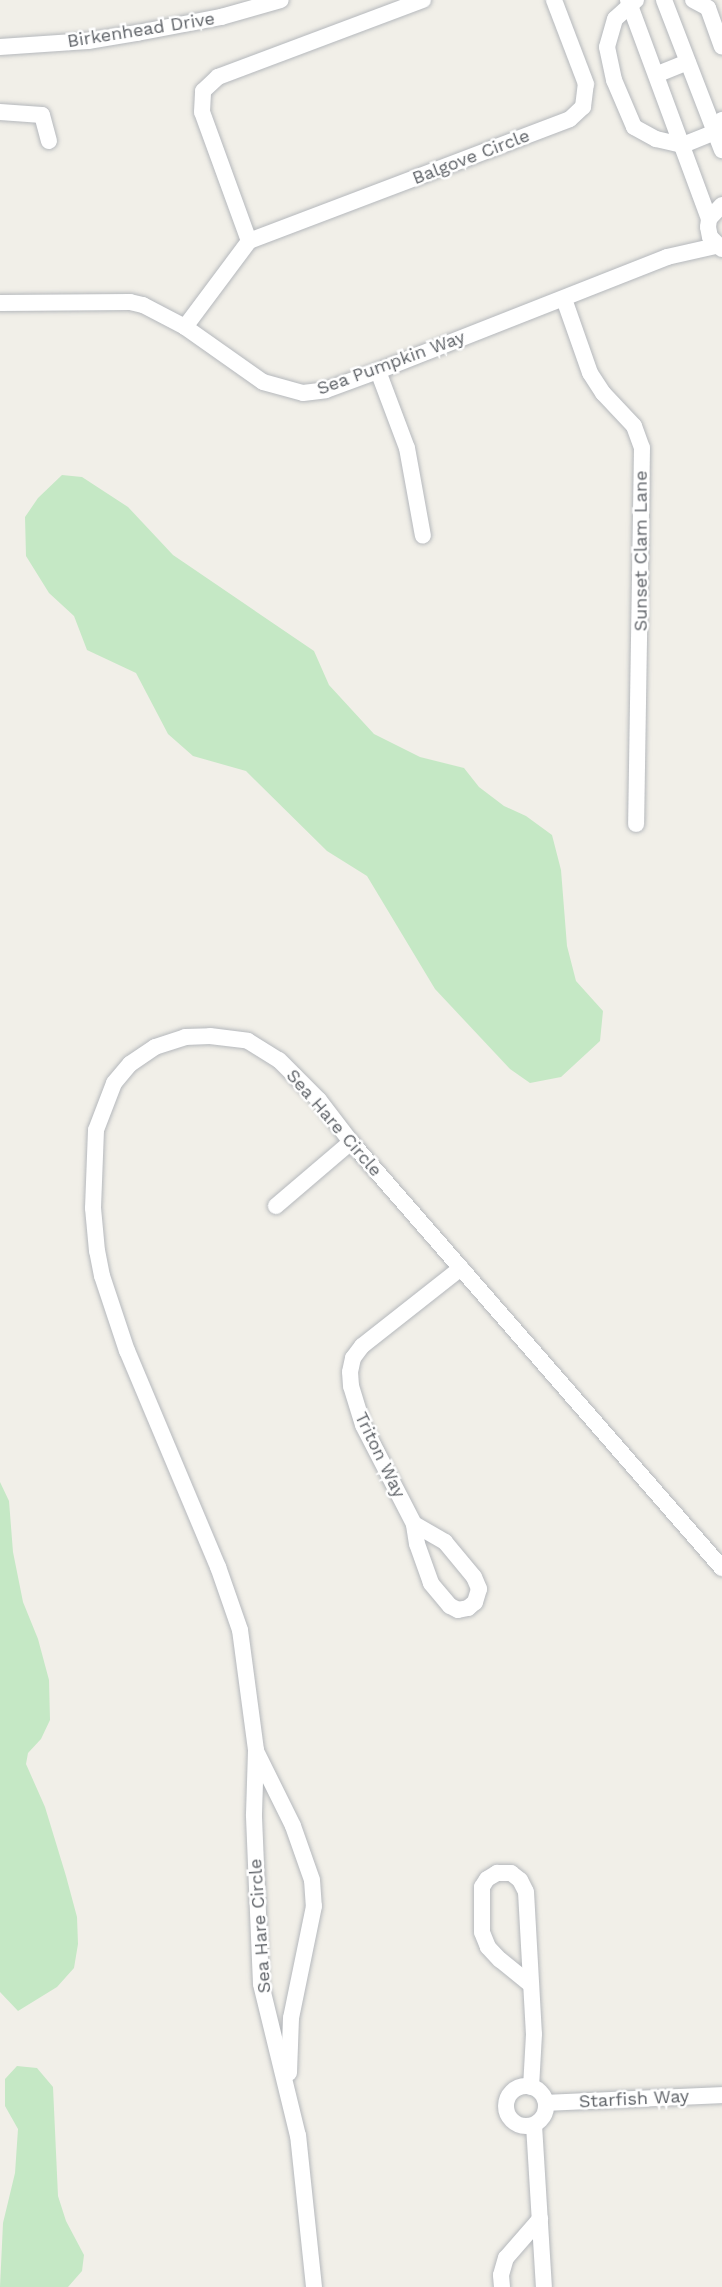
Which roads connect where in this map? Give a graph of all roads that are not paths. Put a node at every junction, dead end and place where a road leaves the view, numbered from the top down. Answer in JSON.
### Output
{"nodes":[{"id":1,"x":281,"y":0,"type":"edge"},
{"id":2,"x":423,"y":0,"type":"edge"},
{"id":3,"x":554,"y":0,"type":"edge"},
{"id":4,"x":664,"y":0,"type":"edge"},
{"id":5,"x":693,"y":0,"type":"edge"},
{"id":6,"x":631,"y":1,"type":"edge"},
{"id":7,"x":0,"y":47,"type":"edge"},
{"id":8,"x":722,"y":47,"type":"edge"},
{"id":9,"x":688,"y":62,"type":"junction"},
{"id":10,"x":658,"y":74,"type":"junction"},
{"id":11,"x":0,"y":112,"type":"edge"},
{"id":12,"x":719,"y":126,"type":"edge"},
{"id":13,"x":49,"y":141,"type":"dead end"},
{"id":14,"x":683,"y":145,"type":"junction"},
{"id":15,"x":722,"y":150,"type":"edge"},
{"id":16,"x":722,"y":205,"type":"edge"},
{"id":17,"x":708,"y":223,"type":"junction"},
{"id":18,"x":249,"y":241,"type":"junction"},
{"id":19,"x":719,"y":247,"type":"edge"},
{"id":20,"x":667,"y":257,"type":"junction"},
{"id":21,"x":564,"y":299,"type":"junction"},
{"id":22,"x":0,"y":303,"type":"edge"},
{"id":23,"x":185,"y":327,"type":"junction"},
{"id":24,"x":378,"y":371,"type":"junction"},
{"id":25,"x":423,"y":536,"type":"dead end"},
{"id":26,"x":636,"y":824,"type":"dead end"},
{"id":27,"x":351,"y":1142,"type":"junction"},
{"id":28,"x":276,"y":1206,"type":"dead end"},
{"id":29,"x":461,"y":1268,"type":"junction"},
{"id":30,"x":414,"y":1524,"type":"junction"},
{"id":31,"x":722,"y":1569,"type":"edge"},
{"id":32,"x":256,"y":1750,"type":"junction"},
{"id":33,"x":530,"y":1984,"type":"junction"},
{"id":34,"x":531,"y":2087,"type":"junction"},
{"id":35,"x":722,"y":2095,"type":"edge"},
{"id":36,"x":290,"y":2099,"type":"junction"},
{"id":37,"x":546,"y":2103,"type":"junction"},
{"id":38,"x":534,"y":2125,"type":"junction"},
{"id":39,"x":540,"y":2219,"type":"junction"},
{"id":40,"x":314,"y":2287,"type":"edge"},
{"id":41,"x":502,"y":2287,"type":"edge"},
{"id":42,"x":544,"y":2287,"type":"edge"}],
"edges":[{"from":1,"to":7,"type":"street","name":"Birkenhead Drive"},
{"from":2,"to":18,"type":"street"},
{"from":3,"to":18,"type":"street","name":"Balgove Circle"},
{"from":4,"to":9,"type":"street"},
{"from":5,"to":8,"type":"street"},
{"from":6,"to":10,"type":"street"},
{"from":6,"to":14,"type":"street"},
{"from":9,"to":10,"type":"street"},
{"from":9,"to":12,"type":"street"},
{"from":10,"to":14,"type":"street"},
{"from":11,"to":13,"type":"street"},
{"from":12,"to":14,"type":"street"},
{"from":12,"to":15,"type":"street"},
{"from":14,"to":17,"type":"street"},
{"from":16,"to":17,"type":"street","name":"Sea Pumpkin Way"},
{"from":17,"to":19,"type":"street"},
{"from":17,"to":20,"type":"street","name":"Sea Pumpkin Way"},
{"from":18,"to":23,"type":"street"},
{"from":19,"to":20,"type":"street","name":"Sea Pumpkin Way"},
{"from":20,"to":21,"type":"street","name":"Sea Pumpkin Way"},
{"from":21,"to":24,"type":"street","name":"Sea Pumpkin Way"},
{"from":21,"to":26,"type":"street","name":"Sunset Clam Lane"},
{"from":22,"to":23,"type":"street","name":"Sea Pumpkin Way"},
{"from":23,"to":24,"type":"street","name":"Sea Pumpkin Way"},
{"from":24,"to":25,"type":"street"},
{"from":27,"to":28,"type":"street"},
{"from":27,"to":29,"type":"street","name":"Sea Hare Circle"},
{"from":27,"to":32,"type":"street","name":"Sea Hare Circle"},
{"from":29,"to":30,"type":"street","name":"Triton Way"},
{"from":29,"to":31,"type":"street","name":"Sea Hare Circle"},
{"from":30,"to":30,"type":"street","name":"Triton Way"},
{"from":32,"to":36,"type":"street","name":"Sea Hare Circle"},
{"from":32,"to":36,"type":"street","name":"Sea Hare Circle"},
{"from":33,"to":33,"type":"street"},
{"from":33,"to":34,"type":"street"},
{"from":34,"to":37,"type":"street"},
{"from":34,"to":38,"type":"street"},
{"from":35,"to":37,"type":"street","name":"Starfish Way"},
{"from":36,"to":40,"type":"street","name":"Sea Hare Circle"},
{"from":37,"to":38,"type":"street"},
{"from":38,"to":39,"type":"street"},
{"from":39,"to":41,"type":"street"},
{"from":39,"to":42,"type":"street"}]}
